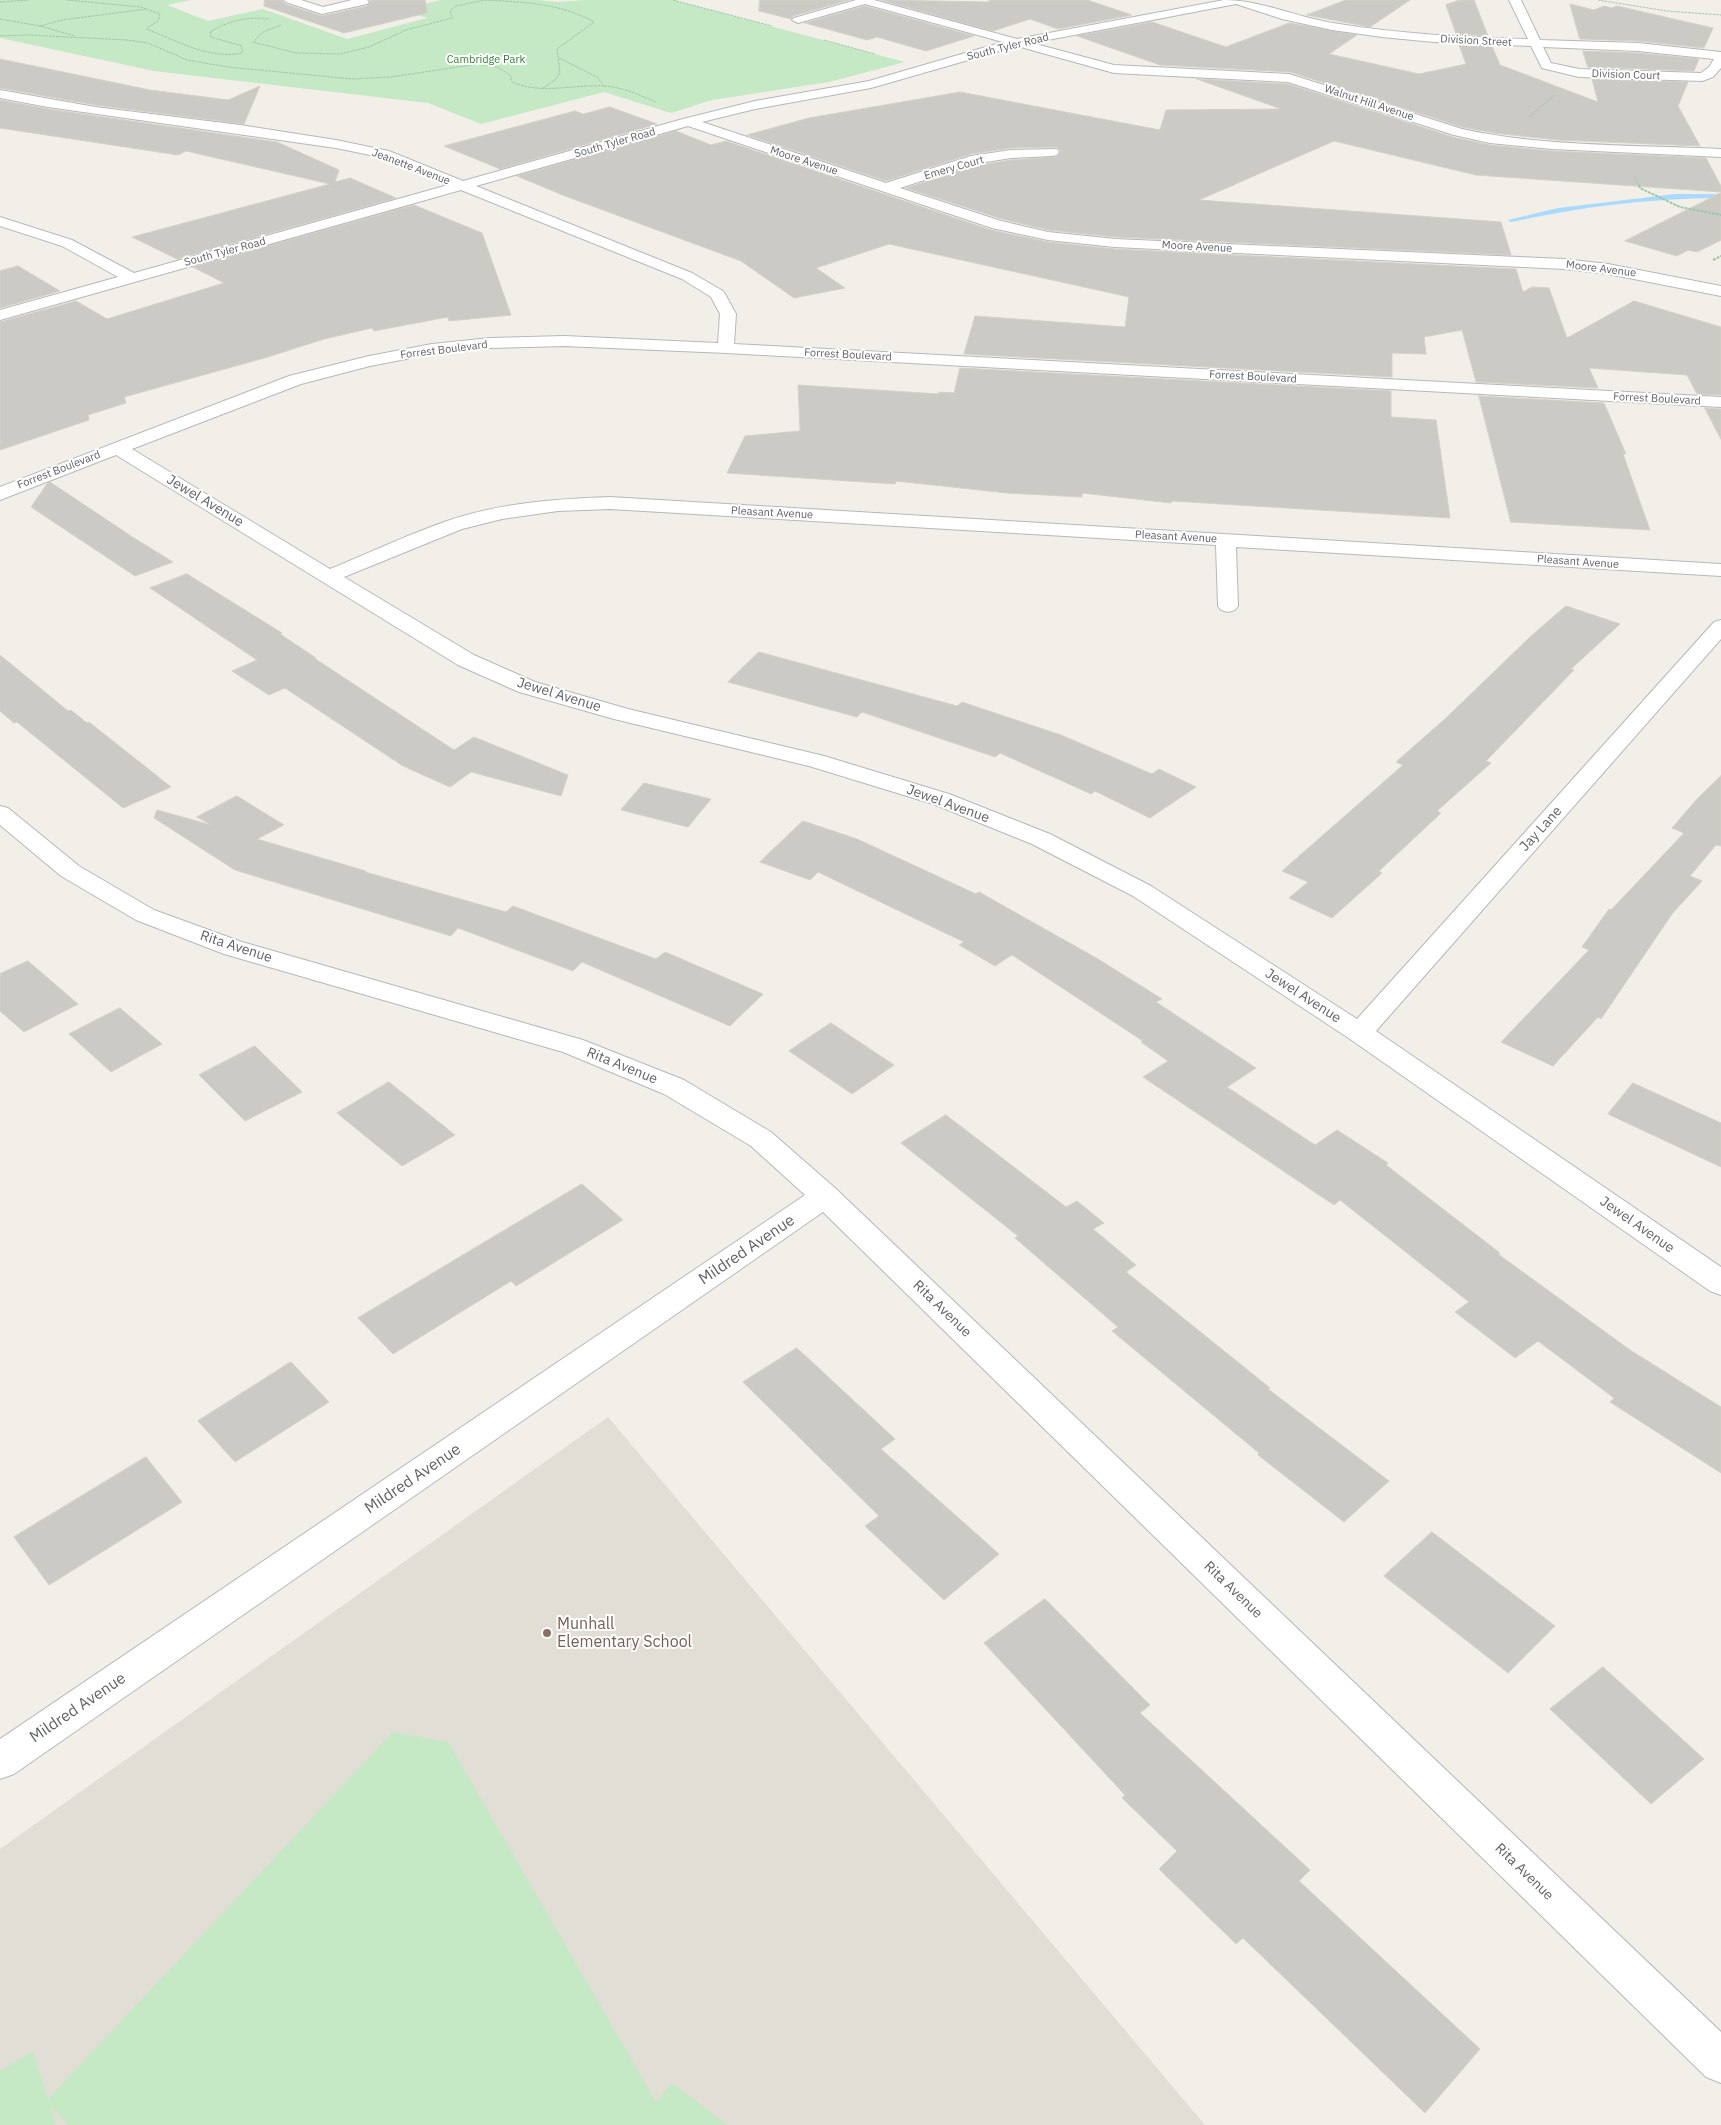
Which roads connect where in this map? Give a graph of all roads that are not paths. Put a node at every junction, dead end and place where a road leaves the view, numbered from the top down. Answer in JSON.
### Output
{"nodes":[{"id":1,"x":290,"y":0,"type":"edge"},
{"id":2,"x":358,"y":0,"type":"edge"},
{"id":3,"x":867,"y":0,"type":"edge"},
{"id":4,"x":1236,"y":0,"type":"edge"},
{"id":5,"x":1515,"y":0,"type":"edge"},
{"id":6,"x":798,"y":20,"type":"dead end"},
{"id":7,"x":1018,"y":42,"type":"junction"},
{"id":8,"x":1536,"y":44,"type":"junction"},
{"id":9,"x":1721,"y":57,"type":"edge"},
{"id":10,"x":0,"y":94,"type":"edge"},
{"id":11,"x":694,"y":121,"type":"junction"},
{"id":12,"x":1052,"y":152,"type":"dead end"},
{"id":13,"x":1721,"y":153,"type":"edge"},
{"id":14,"x":461,"y":187,"type":"junction"},
{"id":15,"x":886,"y":188,"type":"junction"},
{"id":16,"x":0,"y":221,"type":"edge"},
{"id":17,"x":1721,"y":276,"type":"edge"},
{"id":18,"x":130,"y":277,"type":"junction"},
{"id":19,"x":1705,"y":286,"type":"junction"},
{"id":20,"x":1721,"y":291,"type":"edge"},
{"id":21,"x":0,"y":315,"type":"edge"},
{"id":22,"x":726,"y":348,"type":"junction"},
{"id":23,"x":1721,"y":402,"type":"edge"},
{"id":24,"x":117,"y":448,"type":"junction"},
{"id":25,"x":0,"y":494,"type":"edge"},
{"id":26,"x":1226,"y":540,"type":"junction"},
{"id":27,"x":1721,"y":570,"type":"edge"},
{"id":28,"x":329,"y":576,"type":"junction"},
{"id":29,"x":1228,"y":606,"type":"dead end"},
{"id":30,"x":1721,"y":626,"type":"edge"},
{"id":31,"x":0,"y":813,"type":"edge"},
{"id":32,"x":1360,"y":1033,"type":"junction"},
{"id":33,"x":825,"y":1196,"type":"junction"},
{"id":34,"x":1721,"y":1283,"type":"edge"},
{"id":35,"x":1,"y":1759,"type":"edge"},
{"id":36,"x":1721,"y":2062,"type":"edge"}],
"edges":[{"from":1,"to":2,"type":"street"},
{"from":3,"to":6,"type":"street"},
{"from":3,"to":7,"type":"street","name":"Walnut Hill Avenue"},
{"from":4,"to":7,"type":"street","name":"South Tyler Road"},
{"from":4,"to":8,"type":"street","name":"Division Street"},
{"from":5,"to":8,"type":"street","name":"Division Court"},
{"from":7,"to":11,"type":"street","name":"South Tyler Road"},
{"from":7,"to":13,"type":"street","name":"Walnut Hill Avenue"},
{"from":8,"to":9,"type":"street","name":"Division Street"},
{"from":8,"to":9,"type":"street","name":"Division Court"},
{"from":10,"to":14,"type":"street","name":"Jeanette Avenue"},
{"from":11,"to":14,"type":"street","name":"South Tyler Road"},
{"from":11,"to":15,"type":"street","name":"Moore Avenue"},
{"from":12,"to":15,"type":"street","name":"Emery Court"},
{"from":14,"to":18,"type":"street","name":"South Tyler Road"},
{"from":14,"to":22,"type":"street","name":"Jeanette Avenue"},
{"from":15,"to":19,"type":"street","name":"Moore Avenue"},
{"from":16,"to":18,"type":"street"},
{"from":17,"to":19,"type":"street"},
{"from":18,"to":21,"type":"street","name":"South Tyler Road"},
{"from":19,"to":20,"type":"street","name":"Moore Avenue"},
{"from":22,"to":23,"type":"street","name":"Forrest Boulevard"},
{"from":22,"to":24,"type":"street","name":"Forrest Boulevard"},
{"from":24,"to":25,"type":"street","name":"Forrest Boulevard"},
{"from":24,"to":28,"type":"street","name":"Jewel Avenue"},
{"from":26,"to":27,"type":"street","name":"Pleasant Avenue"},
{"from":26,"to":28,"type":"street","name":"Pleasant Avenue"},
{"from":26,"to":29,"type":"street","name":"Pleasant Avenue"},
{"from":28,"to":32,"type":"street","name":"Jewel Avenue"},
{"from":30,"to":32,"type":"street","name":"Jay Lane"},
{"from":31,"to":33,"type":"street","name":"Rita Avenue"},
{"from":32,"to":34,"type":"street","name":"Jewel Avenue"},
{"from":33,"to":35,"type":"street","name":"Mildred Avenue"},
{"from":33,"to":36,"type":"street","name":"Rita Avenue"}]}
